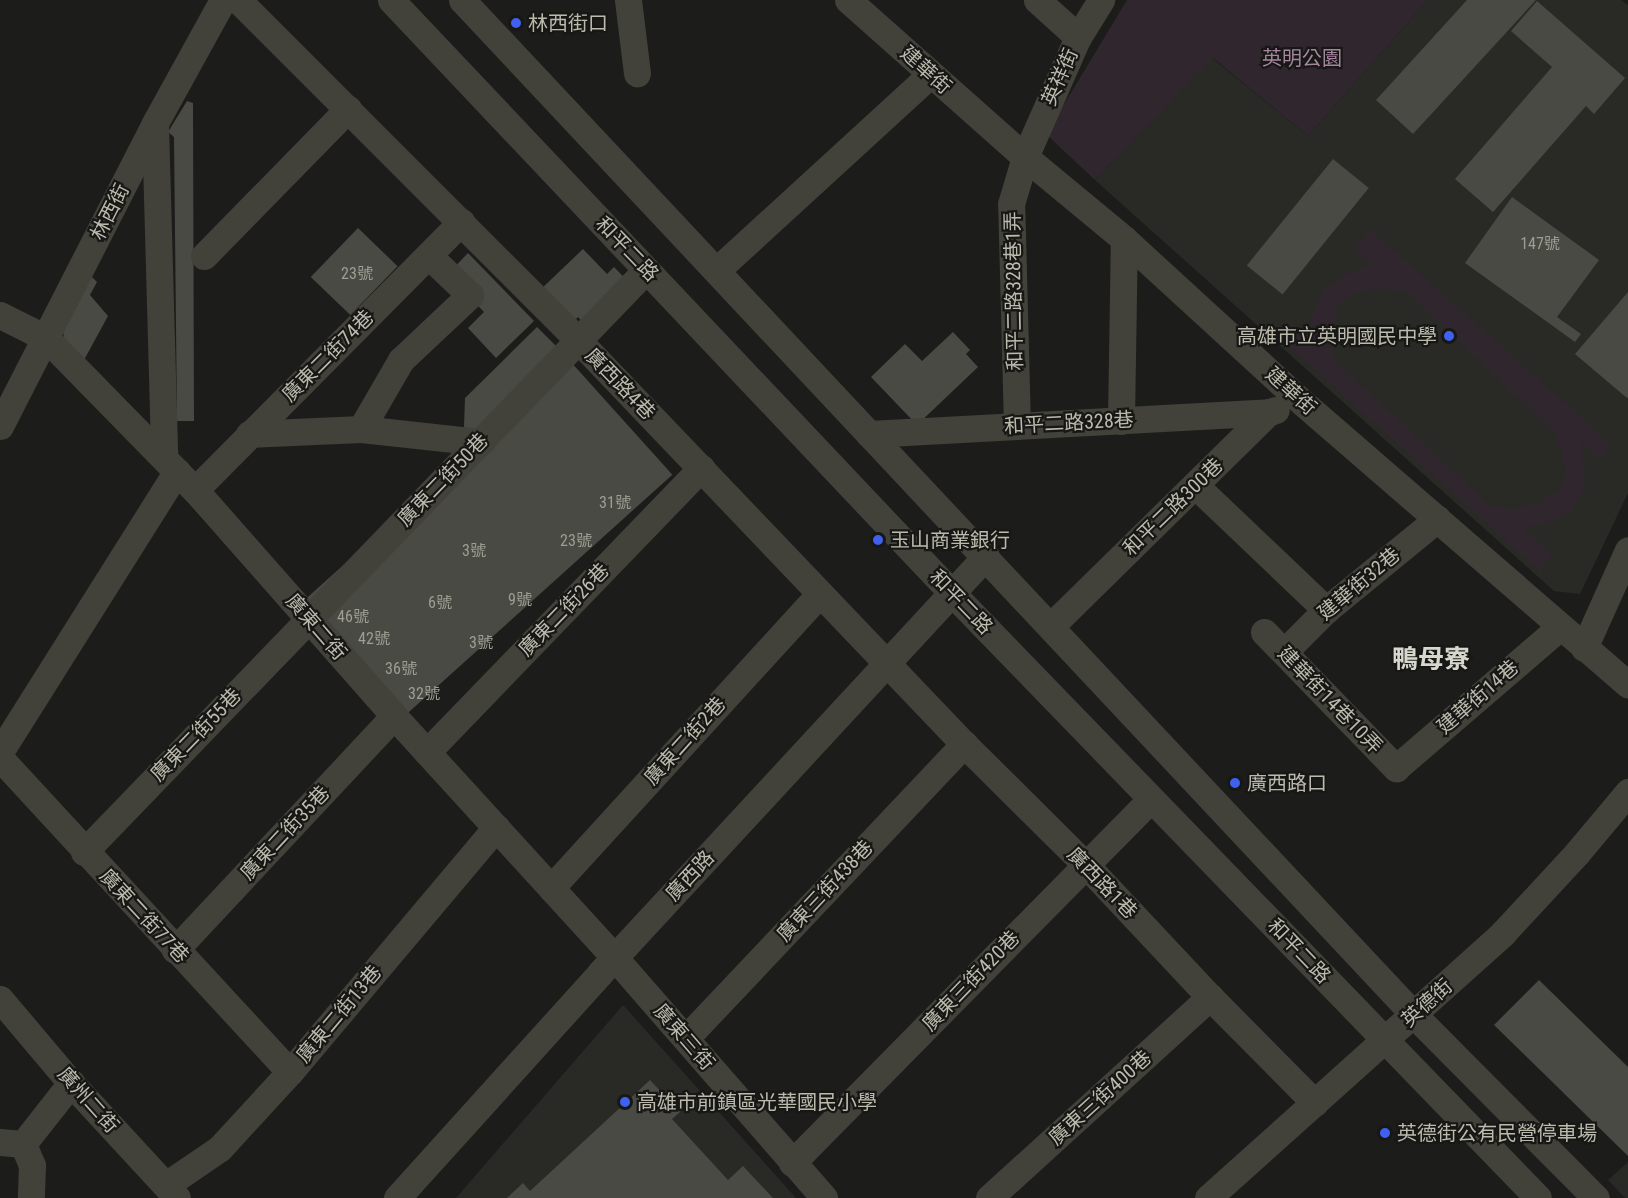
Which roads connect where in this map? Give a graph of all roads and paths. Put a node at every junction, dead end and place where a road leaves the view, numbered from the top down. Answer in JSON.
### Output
{"nodes":[{"id":1,"x":223,"y":0,"type":"edge"},
{"id":2,"x":238,"y":0,"type":"edge"},
{"id":3,"x":390,"y":0,"type":"edge"},
{"id":4,"x":462,"y":0,"type":"edge"},
{"id":5,"x":628,"y":0,"type":"edge"},
{"id":6,"x":848,"y":0,"type":"edge"},
{"id":7,"x":1037,"y":0,"type":"edge"},
{"id":8,"x":1101,"y":0,"type":"edge"},
{"id":9,"x":1078,"y":37,"type":"junction"},
{"id":10,"x":637,"y":72,"type":"dead end"},
{"id":11,"x":931,"y":74,"type":"junction"},
{"id":12,"x":348,"y":109,"type":"junction"},
{"id":13,"x":155,"y":123,"type":"junction"},
{"id":14,"x":1025,"y":157,"type":"junction"},
{"id":15,"x":461,"y":222,"type":"junction"},
{"id":16,"x":1124,"y":239,"type":"junction"},
{"id":17,"x":204,"y":256,"type":"dead end"},
{"id":18,"x":429,"y":256,"type":"junction"},
{"id":19,"x":646,"y":270,"type":"junction"},
{"id":20,"x":717,"y":270,"type":"junction"},
{"id":21,"x":0,"y":315,"type":"edge"},
{"id":22,"x":45,"y":338,"type":"junction"},
{"id":23,"x":578,"y":340,"type":"junction"},
{"id":24,"x":1303,"y":403,"type":"junction"},
{"id":25,"x":1269,"y":412,"type":"junction"},
{"id":26,"x":1121,"y":421,"type":"junction"},
{"id":27,"x":0,"y":426,"type":"edge"},
{"id":28,"x":1017,"y":426,"type":"junction"},
{"id":29,"x":361,"y":429,"type":"junction"},
{"id":30,"x":249,"y":434,"type":"junction"},
{"id":31,"x":869,"y":434,"type":"junction"},
{"id":32,"x":481,"y":442,"type":"junction"},
{"id":33,"x":171,"y":464,"type":"junction"},
{"id":34,"x":700,"y":468,"type":"junction"},
{"id":35,"x":1196,"y":486,"type":"junction"},
{"id":36,"x":195,"y":490,"type":"junction"},
{"id":37,"x":1437,"y":519,"type":"junction"},
{"id":38,"x":1628,"y":550,"type":"edge"},
{"id":39,"x":986,"y":556,"type":"junction"},
{"id":40,"x":952,"y":593,"type":"junction"},
{"id":41,"x":819,"y":594,"type":"junction"},
{"id":42,"x":1326,"y":610,"type":"junction"},
{"id":43,"x":308,"y":618,"type":"junction"},
{"id":44,"x":1051,"y":626,"type":"junction"},
{"id":45,"x":1560,"y":627,"type":"junction"},
{"id":46,"x":1264,"y":632,"type":"dead end"},
{"id":47,"x":1584,"y":648,"type":"junction"},
{"id":48,"x":1284,"y":652,"type":"junction"},
{"id":49,"x":887,"y":664,"type":"junction"},
{"id":50,"x":1628,"y":685,"type":"edge"},
{"id":51,"x":394,"y":716,"type":"junction"},
{"id":52,"x":964,"y":744,"type":"junction"},
{"id":53,"x":0,"y":752,"type":"edge"},
{"id":54,"x":428,"y":752,"type":"junction"},
{"id":55,"x":0,"y":758,"type":"edge"},
{"id":56,"x":1396,"y":768,"type":"joint"},
{"id":57,"x":1628,"y":792,"type":"edge"},
{"id":58,"x":1151,"y":800,"type":"junction"},
{"id":59,"x":496,"y":827,"type":"junction"},
{"id":60,"x":84,"y":852,"type":"junction"},
{"id":61,"x":1085,"y":864,"type":"junction"},
{"id":62,"x":551,"y":888,"type":"junction"},
{"id":63,"x":175,"y":950,"type":"junction"},
{"id":64,"x":615,"y":958,"type":"junction"},
{"id":65,"x":1210,"y":997,"type":"junction"},
{"id":66,"x":0,"y":999,"type":"edge"},
{"id":67,"x":1414,"y":1015,"type":"junction"},
{"id":68,"x":686,"y":1038,"type":"junction"},
{"id":69,"x":1386,"y":1040,"type":"junction"},
{"id":70,"x":290,"y":1072,"type":"junction"},
{"id":71,"x":71,"y":1083,"type":"junction"},
{"id":72,"x":1315,"y":1102,"type":"junction"},
{"id":73,"x":12,"y":1143,"type":"edge"},
{"id":74,"x":792,"y":1163,"type":"junction"},
{"id":75,"x":171,"y":1191,"type":"edge"},
{"id":76,"x":31,"y":1198,"type":"edge"},
{"id":77,"x":397,"y":1198,"type":"edge"},
{"id":78,"x":824,"y":1198,"type":"edge"},
{"id":79,"x":989,"y":1198,"type":"edge"},
{"id":80,"x":1208,"y":1198,"type":"edge"},
{"id":81,"x":1538,"y":1198,"type":"edge"},
{"id":82,"x":1596,"y":1198,"type":"edge"}],
"edges":[{"from":1,"to":13,"type":"street","name":"林西街"},
{"from":2,"to":12,"type":"street","name":"廣西路4巷"},
{"from":3,"to":19,"type":"street","name":"和平二路"},
{"from":4,"to":20,"type":"street","name":"和平二路"},
{"from":5,"to":10,"type":"street"},
{"from":6,"to":11,"type":"street","name":"建華街"},
{"from":7,"to":9,"type":"street"},
{"from":8,"to":9,"type":"street","name":"英祥街"},
{"from":9,"to":14,"type":"street","name":"英祥街"},
{"from":11,"to":14,"type":"street","name":"建華街"},
{"from":11,"to":20,"type":"street"},
{"from":12,"to":15,"type":"street","name":"廣西路4巷"},
{"from":12,"to":17,"type":"street"},
{"from":13,"to":22,"type":"street","name":"林西街"},
{"from":13,"to":33,"type":"street"},
{"from":14,"to":16,"type":"street","name":"建華街"},
{"from":14,"to":28,"type":"street","name":"和平二路328巷1弄"},
{"from":15,"to":18,"type":"street","name":"廣東二街74巷"},
{"from":15,"to":23,"type":"street","name":"廣西路4巷"},
{"from":16,"to":24,"type":"street","name":"建華街"},
{"from":16,"to":26,"type":"street"},
{"from":18,"to":29,"type":"street"},
{"from":18,"to":30,"type":"street","name":"廣東二街74巷"},
{"from":19,"to":23,"type":"street","name":"廣東二街50巷"},
{"from":19,"to":40,"type":"street","name":"和平二路"},
{"from":20,"to":31,"type":"street","name":"和平二路"},
{"from":21,"to":22,"type":"street","name":"廣東二街"},
{"from":22,"to":27,"type":"street","name":"林西街"},
{"from":22,"to":33,"type":"street","name":"廣東二街"},
{"from":23,"to":32,"type":"street","name":"廣東二街50巷"},
{"from":23,"to":34,"type":"street","name":"廣西路4巷"},
{"from":24,"to":25,"type":"street"},
{"from":24,"to":37,"type":"street","name":"建華街"},
{"from":25,"to":26,"type":"street","name":"和平二路328巷"},
{"from":25,"to":35,"type":"street","name":"和平二路300巷"},
{"from":26,"to":28,"type":"street","name":"和平二路328巷"},
{"from":28,"to":31,"type":"street","name":"和平二路328巷"},
{"from":29,"to":30,"type":"street"},
{"from":29,"to":32,"type":"street"},
{"from":30,"to":36,"type":"street","name":"廣東二街74巷"},
{"from":31,"to":39,"type":"street","name":"和平二路"},
{"from":32,"to":43,"type":"street","name":"廣東二街50巷"},
{"from":33,"to":36,"type":"street","name":"廣東二街"},
{"from":33,"to":53,"type":"street"},
{"from":34,"to":41,"type":"street","name":"廣西路4巷"},
{"from":34,"to":54,"type":"street","name":"廣東二街26巷"},
{"from":35,"to":42,"type":"street"},
{"from":35,"to":44,"type":"street","name":"和平二路300巷"},
{"from":36,"to":43,"type":"street","name":"廣東二街"},
{"from":37,"to":42,"type":"street","name":"建華街32巷"},
{"from":37,"to":45,"type":"street","name":"建華街"},
{"from":38,"to":47,"type":"street"},
{"from":39,"to":40,"type":"street","name":"廣西路"},
{"from":39,"to":44,"type":"street","name":"和平二路"},
{"from":40,"to":49,"type":"street","name":"廣西路"},
{"from":40,"to":58,"type":"street","name":"和平二路"},
{"from":41,"to":49,"type":"street","name":"廣西路4巷"},
{"from":41,"to":62,"type":"street","name":"廣東二街2巷"},
{"from":42,"to":48,"type":"street","name":"建華街32巷"},
{"from":43,"to":51,"type":"street","name":"廣東二街"},
{"from":43,"to":60,"type":"street","name":"廣東二街55巷"},
{"from":44,"to":67,"type":"street","name":"和平二路"},
{"from":45,"to":47,"type":"street","name":"建華街"},
{"from":45,"to":56,"type":"street","name":"建華街14巷"},
{"from":46,"to":48,"type":"street","name":"建華街14巷10弄"},
{"from":47,"to":50,"type":"street","name":"建華街"},
{"from":48,"to":56,"type":"street","name":"建華街14巷10弄"},
{"from":49,"to":52,"type":"street","name":"廣西路1巷"},
{"from":49,"to":64,"type":"street","name":"廣西路"},
{"from":51,"to":54,"type":"street","name":"廣東二街"},
{"from":51,"to":63,"type":"street","name":"廣東二街35巷"},
{"from":52,"to":61,"type":"street","name":"廣西路1巷"},
{"from":52,"to":68,"type":"street","name":"廣東三街438巷"},
{"from":54,"to":59,"type":"street","name":"廣東二街"},
{"from":55,"to":60,"type":"street","name":"廣東二街77巷"},
{"from":57,"to":67,"type":"street","name":"英德街"},
{"from":58,"to":61,"type":"street","name":"廣東三街420巷"},
{"from":58,"to":69,"type":"street","name":"和平二路"},
{"from":59,"to":62,"type":"street","name":"廣東二街"},
{"from":59,"to":70,"type":"street","name":"廣東二街13巷"},
{"from":60,"to":63,"type":"street","name":"廣東二街77巷"},
{"from":61,"to":65,"type":"street","name":"廣西路1巷"},
{"from":61,"to":74,"type":"street","name":"廣東三街420巷"},
{"from":62,"to":64,"type":"street","name":"廣東二街"},
{"from":63,"to":70,"type":"street","name":"廣東二街77巷"},
{"from":64,"to":68,"type":"street","name":"廣東三街"},
{"from":64,"to":77,"type":"street","name":"廣西路"},
{"from":65,"to":72,"type":"street","name":"廣西路1巷"},
{"from":65,"to":79,"type":"street","name":"廣東三街400巷"},
{"from":66,"to":71,"type":"street","name":"廣州二街"},
{"from":67,"to":69,"type":"street","name":"英德街"},
{"from":67,"to":82,"type":"street","name":"和平二路"},
{"from":68,"to":74,"type":"street","name":"廣東三街"},
{"from":69,"to":72,"type":"street","name":"英德街"},
{"from":69,"to":81,"type":"street","name":"和平二路"},
{"from":70,"to":75,"type":"street","name":"廣東二街13巷"},
{"from":71,"to":73,"type":"street"},
{"from":71,"to":75,"type":"street","name":"廣州二街"},
{"from":72,"to":80,"type":"street","name":"英德街"},
{"from":73,"to":76,"type":"street"},
{"from":74,"to":78,"type":"street","name":"廣東三街"}]}
